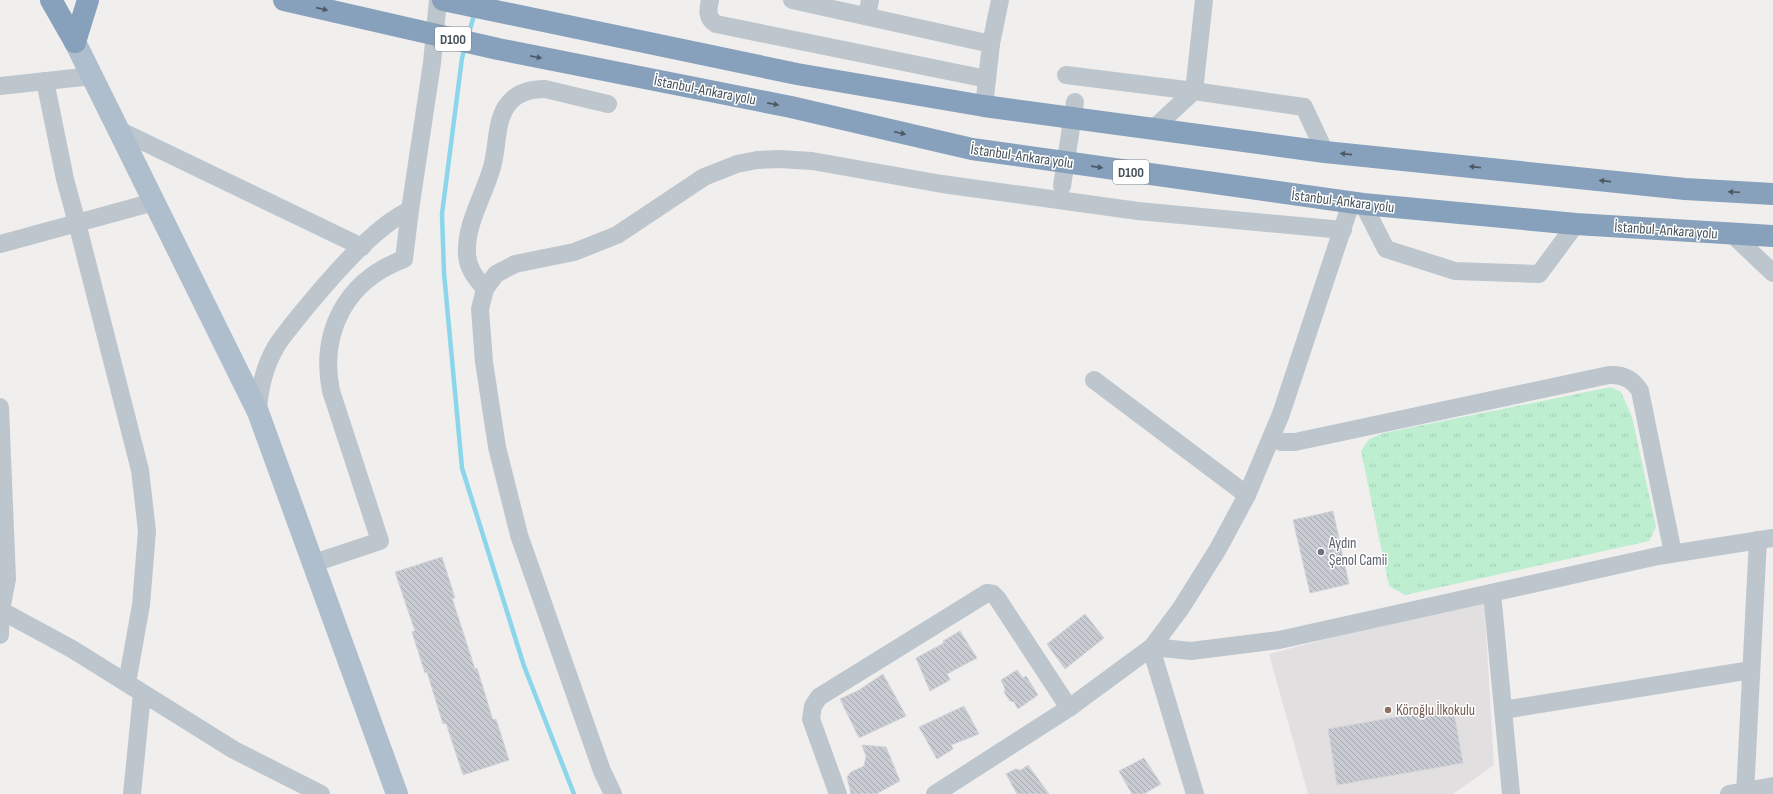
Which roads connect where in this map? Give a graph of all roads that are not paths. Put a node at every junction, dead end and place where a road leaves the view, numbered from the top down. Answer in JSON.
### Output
{"nodes":[{"id":1,"x":51,"y":0,"type":"edge"},
{"id":2,"x":88,"y":0,"type":"edge"},
{"id":3,"x":284,"y":0,"type":"edge"},
{"id":4,"x":438,"y":0,"type":"edge"},
{"id":5,"x":443,"y":0,"type":"edge"},
{"id":6,"x":710,"y":0,"type":"edge"},
{"id":7,"x":792,"y":0,"type":"edge"},
{"id":8,"x":1000,"y":0,"type":"edge"},
{"id":9,"x":1204,"y":0,"type":"edge"},
{"id":10,"x":869,"y":8,"type":"edge"},
{"id":11,"x":75,"y":42,"type":"junction"},
{"id":12,"x":991,"y":44,"type":"junction"},
{"id":13,"x":92,"y":76,"type":"junction"},
{"id":14,"x":1066,"y":76,"type":"dead end"},
{"id":15,"x":987,"y":80,"type":"junction"},
{"id":16,"x":45,"y":81,"type":"junction"},
{"id":17,"x":0,"y":86,"type":"edge"},
{"id":18,"x":1194,"y":91,"type":"junction"},
{"id":19,"x":1075,"y":102,"type":"dead end"},
{"id":20,"x":608,"y":104,"type":"dead end"},
{"id":21,"x":984,"y":106,"type":"junction"},
{"id":22,"x":1153,"y":129,"type":"junction"},
{"id":23,"x":119,"y":130,"type":"junction"},
{"id":24,"x":1325,"y":152,"type":"junction"},
{"id":25,"x":1062,"y":186,"type":"dead end"},
{"id":26,"x":1773,"y":194,"type":"edge"},
{"id":27,"x":154,"y":202,"type":"junction"},
{"id":28,"x":1357,"y":204,"type":"junction"},
{"id":29,"x":410,"y":210,"type":"junction"},
{"id":30,"x":78,"y":223,"type":"junction"},
{"id":31,"x":1576,"y":224,"type":"junction"},
{"id":32,"x":1343,"y":230,"type":"junction"},
{"id":33,"x":1733,"y":235,"type":"junction"},
{"id":34,"x":1773,"y":236,"type":"edge"},
{"id":35,"x":0,"y":244,"type":"edge"},
{"id":36,"x":362,"y":246,"type":"junction"},
{"id":37,"x":1773,"y":273,"type":"edge"},
{"id":38,"x":485,"y":289,"type":"junction"},
{"id":39,"x":1094,"y":380,"type":"dead end"},
{"id":40,"x":258,"y":412,"type":"junction"},
{"id":41,"x":0,"y":418,"type":"edge"},
{"id":42,"x":1271,"y":438,"type":"junction"},
{"id":43,"x":1247,"y":495,"type":"junction"},
{"id":44,"x":1765,"y":539,"type":"edge"},
{"id":45,"x":1673,"y":554,"type":"junction"},
{"id":46,"x":314,"y":564,"type":"junction"},
{"id":47,"x":1492,"y":593,"type":"junction"},
{"id":48,"x":1,"y":610,"type":"edge"},
{"id":49,"x":0,"y":634,"type":"edge"},
{"id":50,"x":1151,"y":647,"type":"junction"},
{"id":51,"x":1751,"y":670,"type":"junction"},
{"id":52,"x":127,"y":683,"type":"junction"},
{"id":53,"x":142,"y":694,"type":"junction"},
{"id":54,"x":1069,"y":708,"type":"junction"},
{"id":55,"x":1503,"y":710,"type":"junction"},
{"id":56,"x":1773,"y":786,"type":"edge"},
{"id":57,"x":1740,"y":793,"type":"edge"},
{"id":58,"x":132,"y":794,"type":"edge"},
{"id":59,"x":321,"y":794,"type":"edge"},
{"id":60,"x":398,"y":794,"type":"edge"},
{"id":61,"x":613,"y":794,"type":"edge"},
{"id":62,"x":838,"y":794,"type":"edge"},
{"id":63,"x":935,"y":794,"type":"edge"},
{"id":64,"x":1195,"y":794,"type":"edge"},
{"id":65,"x":1511,"y":794,"type":"edge"}],
"edges":[{"from":1,"to":11,"type":"highway"},
{"from":2,"to":11,"type":"highway"},
{"from":3,"to":28,"type":"highway","name":"İstanbul-Ankara yolu","number":"D100","one_way":true},
{"from":4,"to":29,"type":"street"},
{"from":5,"to":21,"type":"highway","number":"D100"},
{"from":6,"to":15,"type":"street"},
{"from":7,"to":10,"type":"street"},
{"from":8,"to":12,"type":"street"},
{"from":9,"to":18,"type":"street"},
{"from":10,"to":12,"type":"street"},
{"from":11,"to":13,"type":"main road"},
{"from":12,"to":15,"type":"street"},
{"from":13,"to":16,"type":"street"},
{"from":13,"to":23,"type":"main road"},
{"from":14,"to":18,"type":"street"},
{"from":15,"to":21,"type":"street"},
{"from":16,"to":17,"type":"street"},
{"from":16,"to":30,"type":"street"},
{"from":18,"to":22,"type":"street"},
{"from":18,"to":24,"type":"street"},
{"from":19,"to":25,"type":"street"},
{"from":20,"to":38,"type":"street"},
{"from":21,"to":22,"type":"highway","number":"D100"},
{"from":22,"to":24,"type":"highway","number":"D100"},
{"from":23,"to":27,"type":"main road"},
{"from":23,"to":36,"type":"street"},
{"from":26,"to":24,"type":"highway","number":"D100","one_way":true},
{"from":27,"to":30,"type":"street"},
{"from":27,"to":40,"type":"main road"},
{"from":28,"to":31,"type":"highway","name":"İstanbul-Ankara yolu","number":"D100"},
{"from":28,"to":31,"type":"street"},
{"from":28,"to":32,"type":"street"},
{"from":29,"to":36,"type":"street"},
{"from":29,"to":46,"type":"street"},
{"from":30,"to":35,"type":"street"},
{"from":30,"to":52,"type":"street"},
{"from":31,"to":33,"type":"highway","name":"İstanbul-Ankara yolu","number":"D100"},
{"from":32,"to":38,"type":"street"},
{"from":32,"to":42,"type":"street"},
{"from":33,"to":34,"type":"highway","name":"İstanbul-Ankara yolu","number":"D100"},
{"from":33,"to":37,"type":"street"},
{"from":36,"to":40,"type":"street"},
{"from":38,"to":61,"type":"street"},
{"from":39,"to":43,"type":"street"},
{"from":40,"to":46,"type":"main road"},
{"from":41,"to":48,"type":"street"},
{"from":42,"to":43,"type":"street"},
{"from":42,"to":45,"type":"street"},
{"from":43,"to":50,"type":"street"},
{"from":44,"to":45,"type":"street"},
{"from":44,"to":51,"type":"street"},
{"from":45,"to":47,"type":"street"},
{"from":46,"to":60,"type":"main road"},
{"from":47,"to":50,"type":"street"},
{"from":47,"to":55,"type":"street"},
{"from":48,"to":49,"type":"street"},
{"from":48,"to":52,"type":"street"},
{"from":50,"to":54,"type":"street"},
{"from":50,"to":64,"type":"street"},
{"from":51,"to":55,"type":"street"},
{"from":51,"to":57,"type":"street"},
{"from":52,"to":53,"type":"street"},
{"from":53,"to":58,"type":"street"},
{"from":53,"to":59,"type":"street"},
{"from":54,"to":62,"type":"street"},
{"from":54,"to":63,"type":"street"},
{"from":55,"to":65,"type":"street"},
{"from":56,"to":57,"type":"street"}]}
